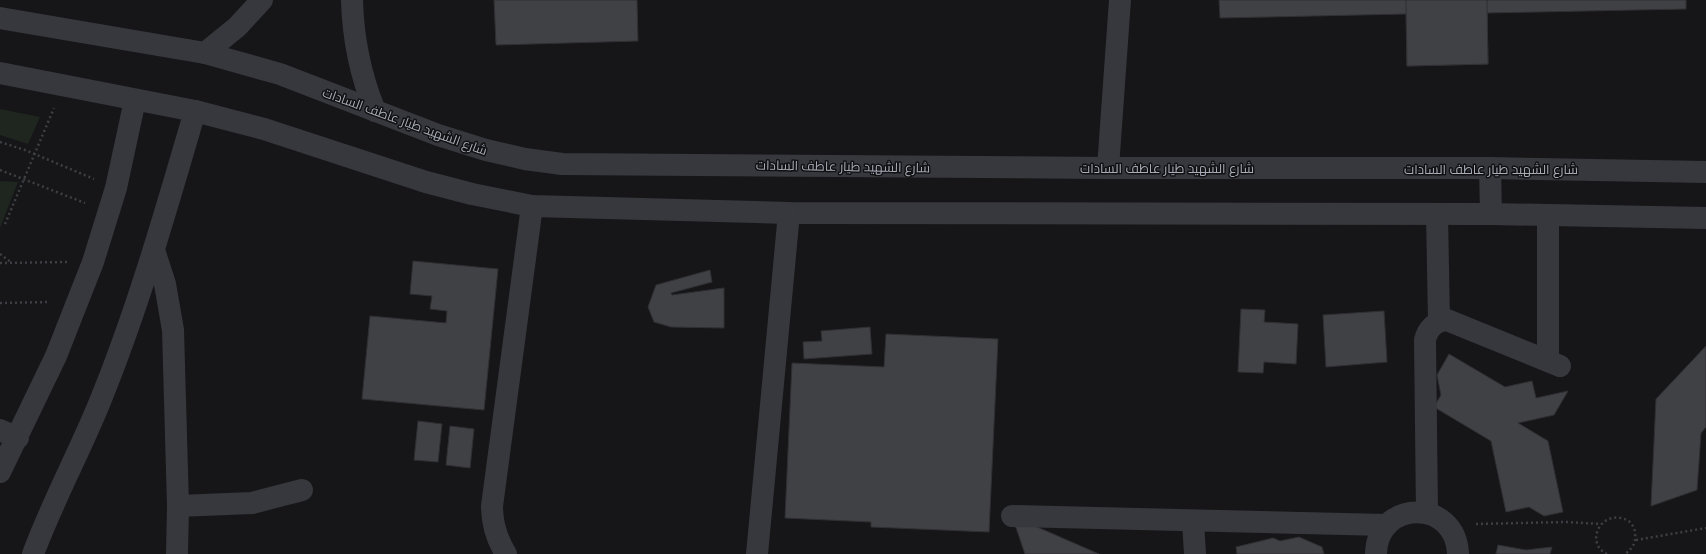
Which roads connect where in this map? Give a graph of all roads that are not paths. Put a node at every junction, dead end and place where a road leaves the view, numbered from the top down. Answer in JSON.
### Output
{"nodes":[{"id":1,"x":262,"y":0,"type":"edge"},
{"id":2,"x":352,"y":0,"type":"edge"},
{"id":3,"x":1120,"y":0,"type":"edge"},
{"id":4,"x":0,"y":18,"type":"edge"},
{"id":5,"x":205,"y":53,"type":"junction"},
{"id":6,"x":0,"y":73,"type":"edge"},
{"id":7,"x":135,"y":100,"type":"junction"},
{"id":8,"x":195,"y":111,"type":"junction"},
{"id":9,"x":375,"y":111,"type":"junction"},
{"id":10,"x":1108,"y":168,"type":"junction"},
{"id":11,"x":1490,"y":168,"type":"junction"},
{"id":12,"x":1706,"y":172,"type":"edge"},
{"id":13,"x":532,"y":206,"type":"junction"},
{"id":14,"x":789,"y":213,"type":"junction"},
{"id":15,"x":1437,"y":214,"type":"junction"},
{"id":16,"x":1491,"y":214,"type":"junction"},
{"id":17,"x":1548,"y":215,"type":"junction"},
{"id":18,"x":1706,"y":218,"type":"edge"},
{"id":19,"x":154,"y":250,"type":"junction"},
{"id":20,"x":1439,"y":321,"type":"junction"},
{"id":21,"x":9,"y":434,"type":"edge"},
{"id":22,"x":0,"y":472,"type":"edge"},
{"id":23,"x":302,"y":490,"type":"dead end"},
{"id":24,"x":178,"y":506,"type":"junction"},
{"id":25,"x":1427,"y":513,"type":"junction"},
{"id":26,"x":1012,"y":516,"type":"dead end"},
{"id":27,"x":1193,"y":521,"type":"junction"},
{"id":28,"x":1386,"y":525,"type":"junction"},
{"id":29,"x":33,"y":554,"type":"edge"},
{"id":30,"x":177,"y":554,"type":"edge"},
{"id":31,"x":506,"y":554,"type":"edge"},
{"id":32,"x":757,"y":554,"type":"edge"},
{"id":33,"x":1195,"y":554,"type":"edge"},
{"id":34,"x":1376,"y":554,"type":"edge"},
{"id":35,"x":1458,"y":554,"type":"edge"}],
"edges":[{"from":1,"to":5,"type":"street"},
{"from":2,"to":9,"type":"street"},
{"from":3,"to":10,"type":"street"},
{"from":4,"to":5,"type":"street","name":"شارع الشهيد طيار عاطف السادات"},
{"from":5,"to":9,"type":"street","name":"شارع الشهيد طيار عاطف السادات"},
{"from":6,"to":7,"type":"street"},
{"from":7,"to":8,"type":"street"},
{"from":7,"to":21,"type":"street"},
{"from":8,"to":13,"type":"street"},
{"from":8,"to":19,"type":"street"},
{"from":9,"to":10,"type":"street","name":"شارع الشهيد طيار عاطف السادات"},
{"from":10,"to":11,"type":"street","name":"شارع الشهيد طيار عاطف السادات"},
{"from":11,"to":12,"type":"street","name":"شارع الشهيد طيار عاطف السادات"},
{"from":11,"to":16,"type":"street"},
{"from":13,"to":14,"type":"street"},
{"from":13,"to":31,"type":"street"},
{"from":14,"to":15,"type":"street"},
{"from":14,"to":32,"type":"street"},
{"from":15,"to":16,"type":"street"},
{"from":15,"to":20,"type":"street"},
{"from":16,"to":17,"type":"street"},
{"from":17,"to":18,"type":"street"},
{"from":17,"to":20,"type":"street"},
{"from":19,"to":24,"type":"street"},
{"from":19,"to":29,"type":"street"},
{"from":20,"to":25,"type":"street"},
{"from":21,"to":22,"type":"street"},
{"from":23,"to":24,"type":"street"},
{"from":24,"to":30,"type":"street"},
{"from":25,"to":28,"type":"street"},
{"from":25,"to":35,"type":"street"},
{"from":26,"to":27,"type":"street"},
{"from":27,"to":28,"type":"street"},
{"from":27,"to":33,"type":"street"},
{"from":28,"to":34,"type":"street"}]}
